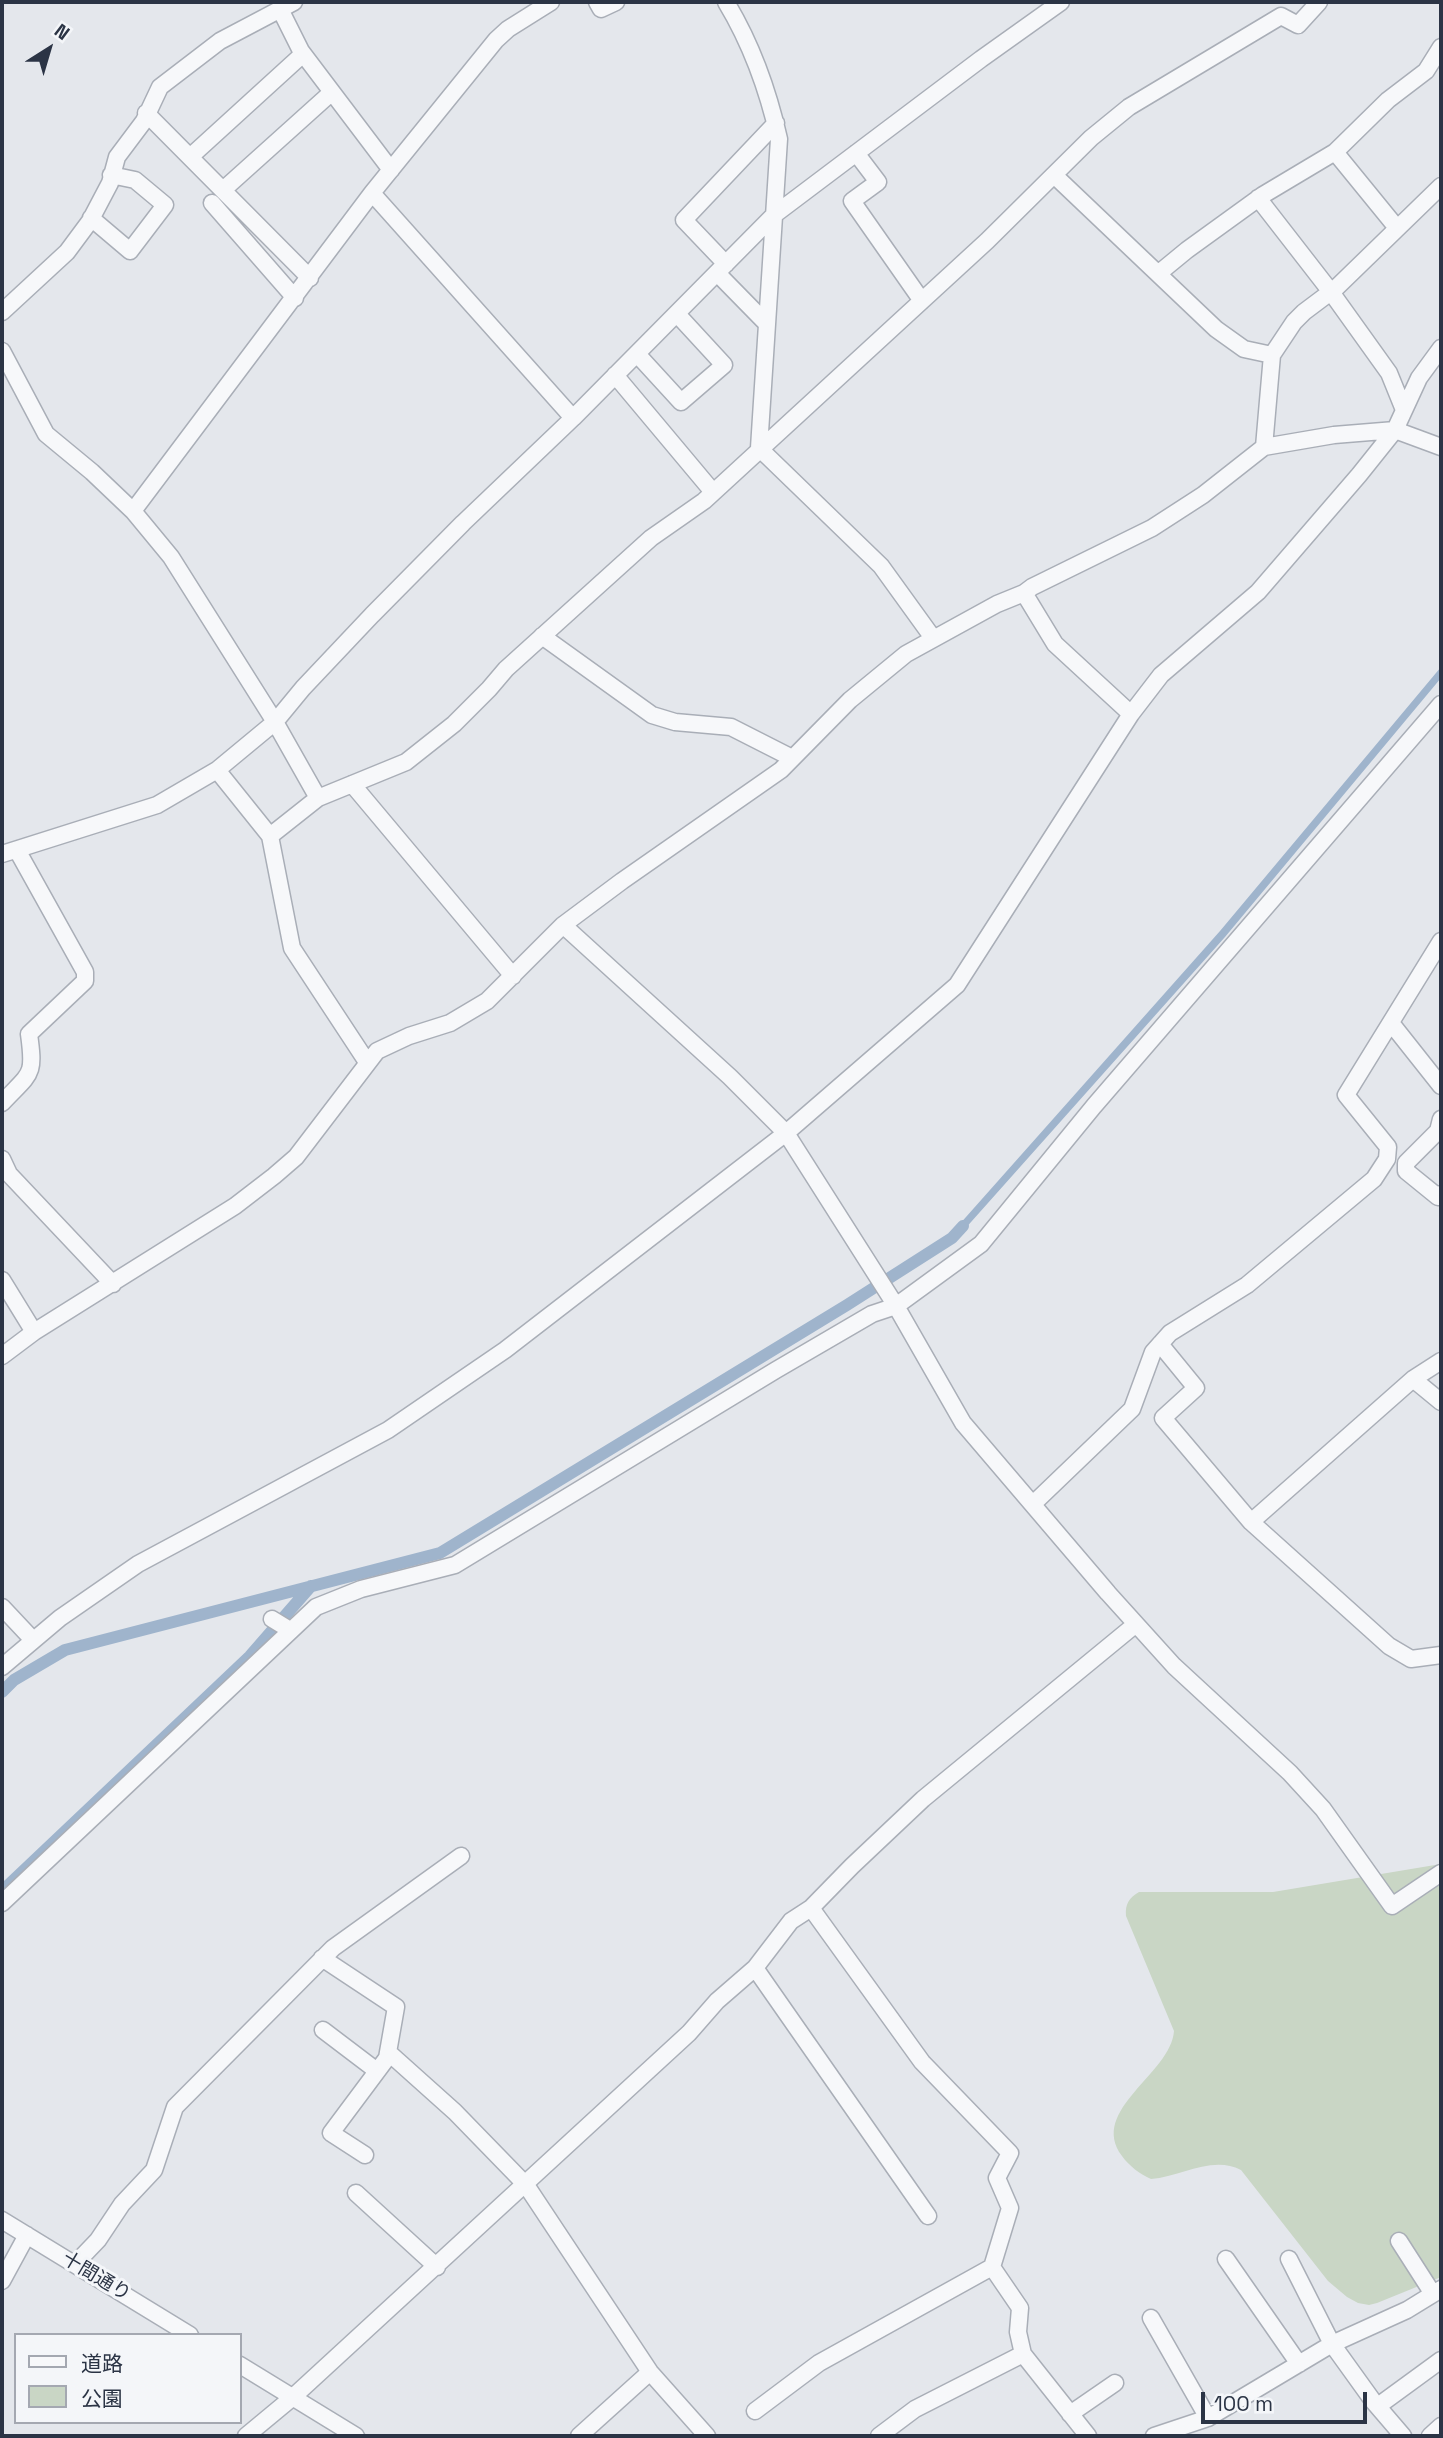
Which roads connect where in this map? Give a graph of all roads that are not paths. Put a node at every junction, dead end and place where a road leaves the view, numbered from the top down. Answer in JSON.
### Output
{"nodes":[{"id":1,"x":551,"y":2,"type":"edge"},
{"id":2,"x":597,"y":2,"type":"edge"},
{"id":3,"x":616,"y":2,"type":"edge"},
{"id":4,"x":726,"y":2,"type":"edge"},
{"id":5,"x":1062,"y":2,"type":"edge"},
{"id":6,"x":1320,"y":2,"type":"edge"},
{"id":7,"x":287,"y":6,"type":"edge"},
{"id":8,"x":1441,"y":47,"type":"edge"},
{"id":9,"x":303,"y":54,"type":"junction"},
{"id":10,"x":332,"y":92,"type":"junction"},
{"id":11,"x":146,"y":113,"type":"junction"},
{"id":12,"x":776,"y":123,"type":"junction"},
{"id":13,"x":1335,"y":152,"type":"junction"},
{"id":14,"x":856,"y":153,"type":"junction"},
{"id":15,"x":190,"y":157,"type":"junction"},
{"id":16,"x":391,"y":170,"type":"junction"},
{"id":17,"x":111,"y":175,"type":"junction"},
{"id":18,"x":1054,"y":175,"type":"junction"},
{"id":19,"x":1441,"y":186,"type":"edge"},
{"id":20,"x":223,"y":190,"type":"junction"},
{"id":21,"x":372,"y":193,"type":"junction"},
{"id":22,"x":1258,"y":198,"type":"junction"},
{"id":23,"x":212,"y":203,"type":"dead end"},
{"id":24,"x":774,"y":215,"type":"junction"},
{"id":25,"x":92,"y":218,"type":"junction"},
{"id":26,"x":1397,"y":228,"type":"junction"},
{"id":27,"x":721,"y":269,"type":"junction"},
{"id":28,"x":1159,"y":274,"type":"junction"},
{"id":29,"x":310,"y":278,"type":"junction"},
{"id":30,"x":1331,"y":292,"type":"junction"},
{"id":31,"x":295,"y":298,"type":"junction"},
{"id":32,"x":922,"y":301,"type":"junction"},
{"id":33,"x":2,"y":312,"type":"edge"},
{"id":34,"x":677,"y":314,"type":"junction"},
{"id":35,"x":767,"y":324,"type":"junction"},
{"id":36,"x":1441,"y":348,"type":"edge"},
{"id":37,"x":2,"y":351,"type":"edge"},
{"id":38,"x":636,"y":354,"type":"junction"},
{"id":39,"x":1272,"y":355,"type":"junction"},
{"id":40,"x":615,"y":375,"type":"junction"},
{"id":41,"x":1404,"y":410,"type":"junction"},
{"id":42,"x":573,"y":418,"type":"junction"},
{"id":43,"x":1395,"y":430,"type":"junction"},
{"id":44,"x":1264,"y":447,"type":"junction"},
{"id":45,"x":1441,"y":447,"type":"edge"},
{"id":46,"x":760,"y":448,"type":"junction"},
{"id":47,"x":713,"y":492,"type":"junction"},
{"id":48,"x":133,"y":511,"type":"junction"},
{"id":49,"x":1024,"y":593,"type":"junction"},
{"id":50,"x":542,"y":636,"type":"junction"},
{"id":51,"x":933,"y":638,"type":"junction"},
{"id":52,"x":1441,"y":704,"type":"edge"},
{"id":53,"x":1130,"y":713,"type":"junction"},
{"id":54,"x":275,"y":722,"type":"junction"},
{"id":55,"x":792,"y":758,"type":"junction"},
{"id":56,"x":217,"y":770,"type":"junction"},
{"id":57,"x":352,"y":784,"type":"junction"},
{"id":58,"x":318,"y":798,"type":"junction"},
{"id":59,"x":270,"y":836,"type":"junction"},
{"id":60,"x":9,"y":852,"type":"edge"},
{"id":61,"x":563,"y":925,"type":"junction"},
{"id":62,"x":1441,"y":941,"type":"edge"},
{"id":63,"x":1436,"y":961,"type":"edge"},
{"id":64,"x":513,"y":976,"type":"junction"},
{"id":65,"x":1391,"y":1023,"type":"junction"},
{"id":66,"x":367,"y":1062,"type":"junction"},
{"id":67,"x":1439,"y":1080,"type":"edge"},
{"id":68,"x":2,"y":1103,"type":"edge"},
{"id":69,"x":1440,"y":1128,"type":"edge"},
{"id":70,"x":786,"y":1133,"type":"junction"},
{"id":71,"x":2,"y":1158,"type":"edge"},
{"id":72,"x":1441,"y":1194,"type":"edge"},
{"id":73,"x":2,"y":1280,"type":"edge"},
{"id":74,"x":113,"y":1284,"type":"junction"},
{"id":75,"x":896,"y":1306,"type":"junction"},
{"id":76,"x":34,"y":1332,"type":"junction"},
{"id":77,"x":1160,"y":1344,"type":"junction"},
{"id":78,"x":2,"y":1356,"type":"edge"},
{"id":79,"x":1441,"y":1360,"type":"edge"},
{"id":80,"x":1413,"y":1379,"type":"junction"},
{"id":81,"x":1441,"y":1402,"type":"edge"},
{"id":82,"x":1033,"y":1504,"type":"junction"},
{"id":83,"x":1251,"y":1522,"type":"junction"},
{"id":84,"x":2,"y":1607,"type":"edge"},
{"id":85,"x":272,"y":1619,"type":"dead end"},
{"id":86,"x":1136,"y":1623,"type":"junction"},
{"id":87,"x":290,"y":1630,"type":"junction"},
{"id":88,"x":33,"y":1640,"type":"junction"},
{"id":89,"x":1441,"y":1655,"type":"edge"},
{"id":90,"x":2,"y":1667,"type":"edge"},
{"id":91,"x":461,"y":1856,"type":"dead end"},
{"id":92,"x":1441,"y":1873,"type":"edge"},
{"id":93,"x":2,"y":1903,"type":"edge"},
{"id":94,"x":811,"y":1908,"type":"junction"},
{"id":95,"x":322,"y":1958,"type":"junction"},
{"id":96,"x":755,"y":1968,"type":"junction"},
{"id":97,"x":323,"y":2030,"type":"dead end"},
{"id":98,"x":388,"y":2052,"type":"junction"},
{"id":99,"x":377,"y":2071,"type":"junction"},
{"id":100,"x":365,"y":2155,"type":"dead end"},
{"id":101,"x":526,"y":2185,"type":"junction"},
{"id":102,"x":356,"y":2193,"type":"dead end"},
{"id":103,"x":928,"y":2216,"type":"dead end"},
{"id":104,"x":2,"y":2220,"type":"edge"},
{"id":105,"x":27,"y":2235,"type":"junction"},
{"id":106,"x":1399,"y":2241,"type":"dead end"},
{"id":107,"x":1226,"y":2259,"type":"dead end"},
{"id":108,"x":1289,"y":2259,"type":"dead end"},
{"id":109,"x":75,"y":2264,"type":"junction"},
{"id":110,"x":437,"y":2267,"type":"junction"},
{"id":111,"x":992,"y":2267,"type":"junction"},
{"id":112,"x":2,"y":2281,"type":"edge"},
{"id":113,"x":1437,"y":2292,"type":"edge"},
{"id":114,"x":1151,"y":2318,"type":"dead end"},
{"id":115,"x":187,"y":2333,"type":"edge"},
{"id":116,"x":1332,"y":2344,"type":"junction"},
{"id":117,"x":1023,"y":2354,"type":"junction"},
{"id":118,"x":1441,"y":2360,"type":"edge"},
{"id":119,"x":1299,"y":2364,"type":"junction"},
{"id":120,"x":242,"y":2366,"type":"edge"},
{"id":121,"x":650,"y":2372,"type":"junction"},
{"id":122,"x":1115,"y":2382,"type":"dead end"},
{"id":123,"x":293,"y":2398,"type":"junction"},
{"id":124,"x":1378,"y":2406,"type":"junction"},
{"id":125,"x":755,"y":2411,"type":"dead end"},
{"id":126,"x":1070,"y":2414,"type":"junction"},
{"id":127,"x":1208,"y":2418,"type":"junction"},
{"id":128,"x":1441,"y":2426,"type":"edge"},
{"id":129,"x":246,"y":2436,"type":"edge"},
{"id":130,"x":356,"y":2436,"type":"edge"},
{"id":131,"x":579,"y":2436,"type":"edge"},
{"id":132,"x":707,"y":2436,"type":"edge"},
{"id":133,"x":879,"y":2436,"type":"edge"},
{"id":134,"x":1088,"y":2436,"type":"edge"},
{"id":135,"x":1154,"y":2436,"type":"edge"},
{"id":136,"x":1403,"y":2436,"type":"edge"},
{"id":137,"x":1430,"y":2436,"type":"edge"}],
"edges":[{"from":1,"to":16,"type":"street"},
{"from":2,"to":3,"type":"street"},
{"from":4,"to":12,"type":"street"},
{"from":5,"to":14,"type":"street"},
{"from":6,"to":18,"type":"street"},
{"from":7,"to":9,"type":"street"},
{"from":7,"to":11,"type":"street"},
{"from":8,"to":13,"type":"street"},
{"from":9,"to":10,"type":"street"},
{"from":9,"to":15,"type":"street"},
{"from":10,"to":16,"type":"street"},
{"from":10,"to":20,"type":"street"},
{"from":11,"to":15,"type":"street"},
{"from":11,"to":17,"type":"street"},
{"from":12,"to":24,"type":"street"},
{"from":12,"to":27,"type":"street"},
{"from":13,"to":22,"type":"street"},
{"from":13,"to":26,"type":"street"},
{"from":14,"to":24,"type":"street"},
{"from":14,"to":32,"type":"street"},
{"from":15,"to":20,"type":"street"},
{"from":16,"to":21,"type":"street"},
{"from":17,"to":25,"type":"street"},
{"from":17,"to":25,"type":"street"},
{"from":18,"to":28,"type":"street"},
{"from":18,"to":32,"type":"street"},
{"from":19,"to":26,"type":"street"},
{"from":20,"to":29,"type":"street"},
{"from":21,"to":29,"type":"street"},
{"from":21,"to":42,"type":"street"},
{"from":22,"to":28,"type":"street"},
{"from":22,"to":30,"type":"street"},
{"from":23,"to":31,"type":"street"},
{"from":24,"to":27,"type":"street"},
{"from":24,"to":35,"type":"street"},
{"from":25,"to":33,"type":"street"},
{"from":26,"to":30,"type":"street"},
{"from":27,"to":34,"type":"street"},
{"from":27,"to":35,"type":"street"},
{"from":28,"to":39,"type":"street"},
{"from":29,"to":31,"type":"street"},
{"from":30,"to":39,"type":"street"},
{"from":30,"to":41,"type":"street"},
{"from":31,"to":48,"type":"street"},
{"from":32,"to":46,"type":"street"},
{"from":34,"to":38,"type":"street"},
{"from":34,"to":38,"type":"street"},
{"from":35,"to":46,"type":"street"},
{"from":36,"to":41,"type":"street"},
{"from":37,"to":48,"type":"street"},
{"from":38,"to":40,"type":"street"},
{"from":39,"to":44,"type":"street"},
{"from":40,"to":42,"type":"street"},
{"from":40,"to":47,"type":"street"},
{"from":41,"to":43,"type":"street"},
{"from":42,"to":54,"type":"street"},
{"from":43,"to":44,"type":"street"},
{"from":43,"to":45,"type":"street"},
{"from":43,"to":53,"type":"street"},
{"from":44,"to":49,"type":"street"},
{"from":46,"to":47,"type":"street"},
{"from":46,"to":51,"type":"street"},
{"from":47,"to":50,"type":"street"},
{"from":48,"to":54,"type":"street"},
{"from":49,"to":51,"type":"street"},
{"from":49,"to":53,"type":"street"},
{"from":50,"to":55,"type":"street"},
{"from":50,"to":57,"type":"street"},
{"from":51,"to":55,"type":"street"},
{"from":52,"to":75,"type":"street"},
{"from":53,"to":70,"type":"street"},
{"from":54,"to":56,"type":"street"},
{"from":54,"to":58,"type":"street"},
{"from":55,"to":61,"type":"street"},
{"from":56,"to":59,"type":"street"},
{"from":56,"to":60,"type":"street"},
{"from":57,"to":58,"type":"street"},
{"from":57,"to":64,"type":"street"},
{"from":58,"to":59,"type":"street"},
{"from":59,"to":66,"type":"street"},
{"from":60,"to":68,"type":"street"},
{"from":61,"to":64,"type":"street"},
{"from":61,"to":70,"type":"street"},
{"from":62,"to":63,"type":"street"},
{"from":63,"to":65,"type":"street"},
{"from":64,"to":66,"type":"street"},
{"from":65,"to":67,"type":"street"},
{"from":65,"to":77,"type":"street"},
{"from":66,"to":74,"type":"street"},
{"from":69,"to":72,"type":"street"},
{"from":70,"to":75,"type":"street"},
{"from":70,"to":88,"type":"street"},
{"from":71,"to":74,"type":"street"},
{"from":73,"to":76,"type":"street"},
{"from":74,"to":76,"type":"street"},
{"from":75,"to":82,"type":"street"},
{"from":75,"to":87,"type":"street"},
{"from":76,"to":78,"type":"street"},
{"from":77,"to":82,"type":"street"},
{"from":77,"to":83,"type":"street"},
{"from":79,"to":80,"type":"street"},
{"from":80,"to":81,"type":"street"},
{"from":80,"to":83,"type":"street"},
{"from":82,"to":86,"type":"street"},
{"from":83,"to":89,"type":"street"},
{"from":84,"to":88,"type":"street"},
{"from":85,"to":87,"type":"street"},
{"from":86,"to":92,"type":"street"},
{"from":86,"to":94,"type":"street"},
{"from":87,"to":93,"type":"street"},
{"from":88,"to":90,"type":"street"},
{"from":91,"to":95,"type":"street"},
{"from":94,"to":96,"type":"street"},
{"from":94,"to":111,"type":"street"},
{"from":95,"to":98,"type":"street"},
{"from":95,"to":109,"type":"street"},
{"from":96,"to":101,"type":"street"},
{"from":96,"to":103,"type":"street"},
{"from":97,"to":99,"type":"street"},
{"from":98,"to":99,"type":"street"},
{"from":98,"to":101,"type":"street"},
{"from":99,"to":100,"type":"street"},
{"from":101,"to":110,"type":"street"},
{"from":101,"to":121,"type":"street"},
{"from":102,"to":110,"type":"street"},
{"from":104,"to":105,"type":"street","name":"十間通り"},
{"from":105,"to":109,"type":"street","name":"十間通り"},
{"from":105,"to":112,"type":"street"},
{"from":106,"to":113,"type":"street"},
{"from":107,"to":119,"type":"street"},
{"from":108,"to":116,"type":"street"},
{"from":109,"to":115,"type":"street","name":"十間通り"},
{"from":110,"to":123,"type":"street"},
{"from":111,"to":117,"type":"street"},
{"from":111,"to":125,"type":"street"},
{"from":113,"to":116,"type":"street"},
{"from":114,"to":127,"type":"street"},
{"from":116,"to":119,"type":"street"},
{"from":116,"to":124,"type":"street"},
{"from":117,"to":126,"type":"street"},
{"from":117,"to":133,"type":"street"},
{"from":118,"to":124,"type":"street"},
{"from":119,"to":127,"type":"street"},
{"from":120,"to":123,"type":"street"},
{"from":121,"to":131,"type":"street"},
{"from":121,"to":132,"type":"street"},
{"from":122,"to":126,"type":"street"},
{"from":123,"to":129,"type":"street"},
{"from":123,"to":130,"type":"street"},
{"from":124,"to":136,"type":"street"},
{"from":126,"to":134,"type":"street"},
{"from":127,"to":135,"type":"street"},
{"from":128,"to":137,"type":"street"}]}
